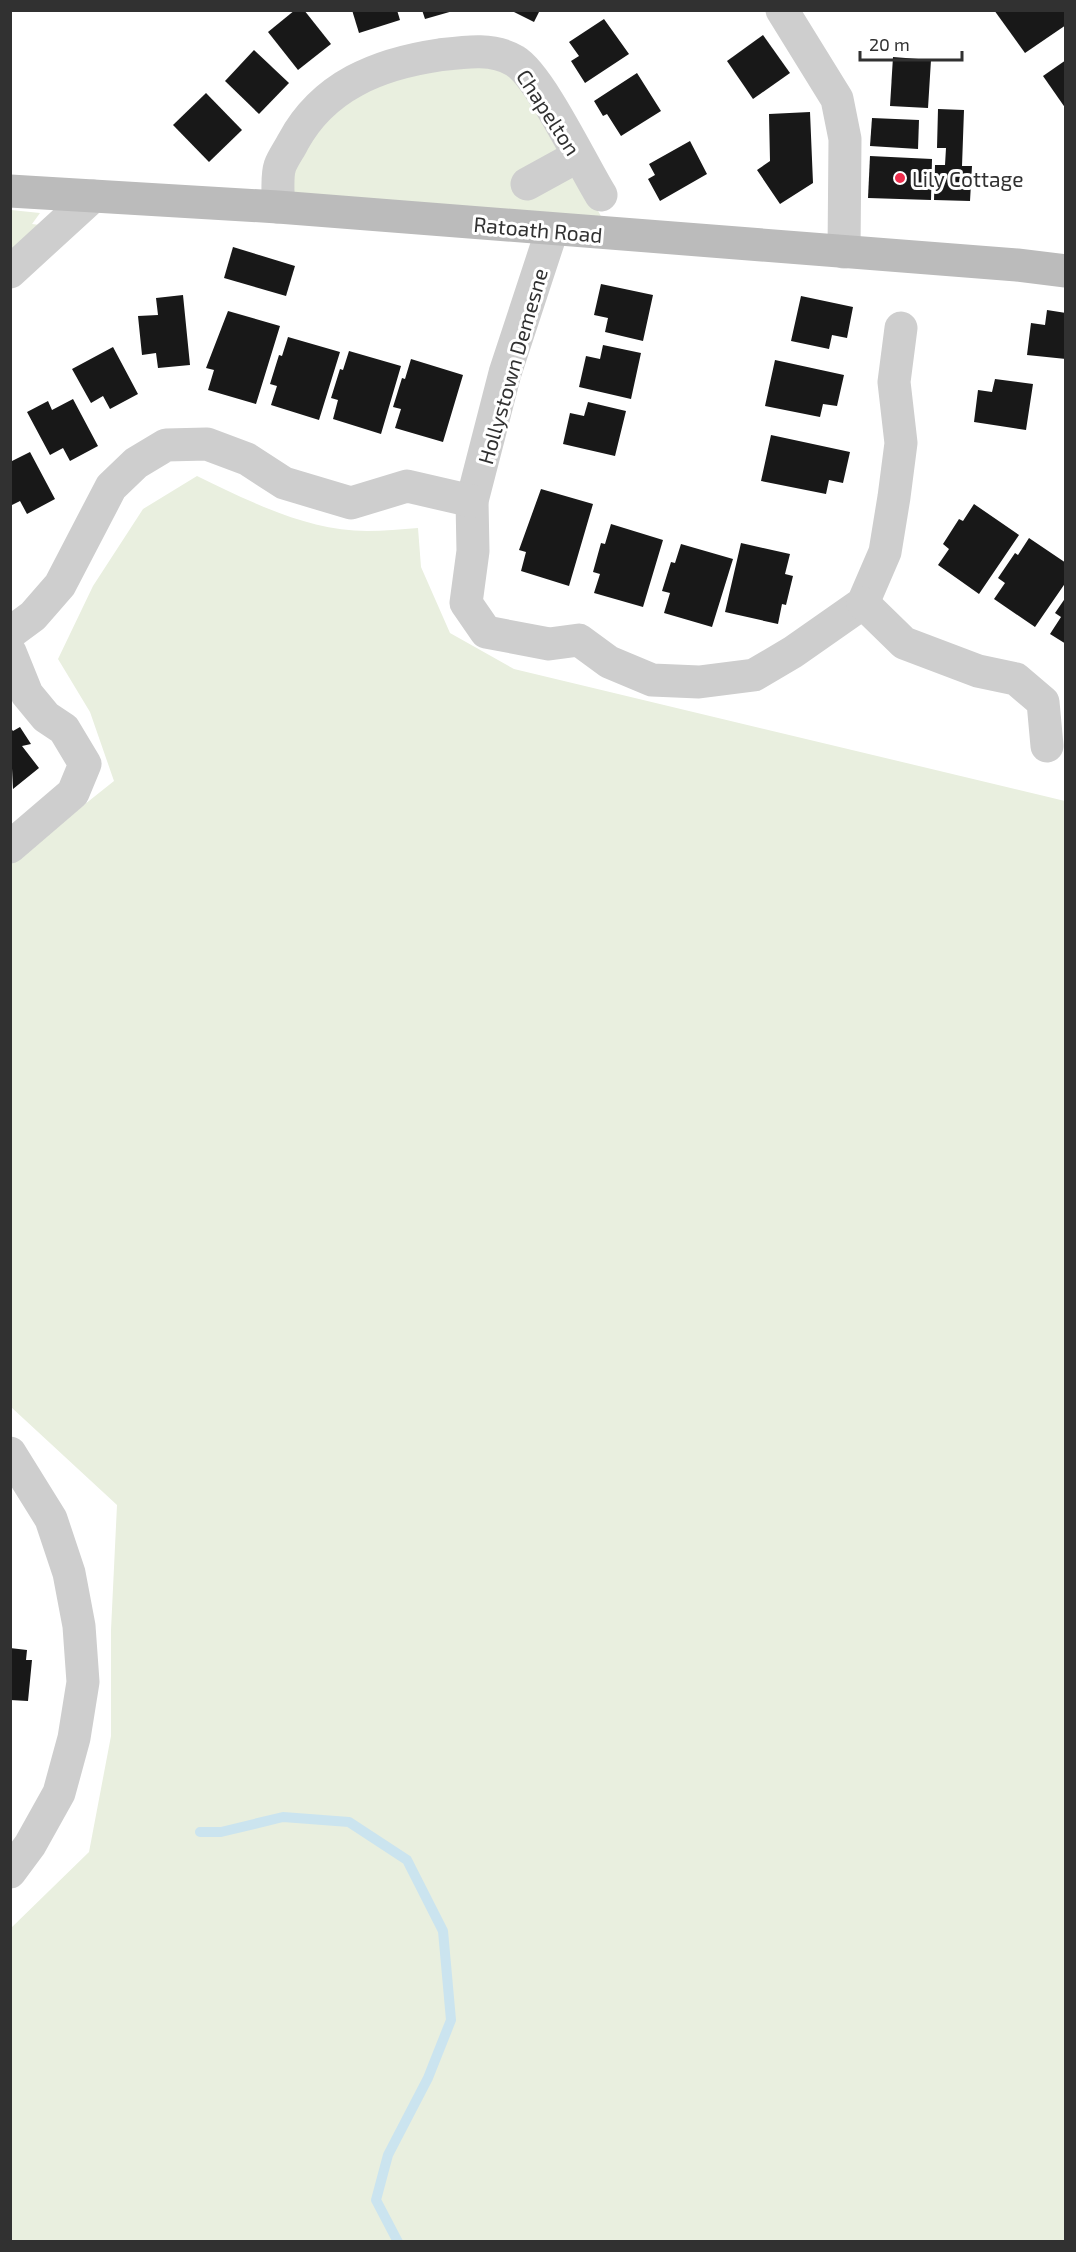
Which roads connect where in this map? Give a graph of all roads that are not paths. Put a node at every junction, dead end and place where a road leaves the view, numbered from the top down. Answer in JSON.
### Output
{"nodes":[{"id":1,"x":782,"y":10,"type":"edge"},
{"id":2,"x":578,"y":156,"type":"junction"},
{"id":3,"x":527,"y":184,"type":"dead end"},
{"id":4,"x":10,"y":191,"type":"edge"},
{"id":5,"x":601,"y":195,"type":"dead end"},
{"id":6,"x":93,"y":196,"type":"junction"},
{"id":7,"x":278,"y":207,"type":"junction"},
{"id":8,"x":552,"y":230,"type":"junction"},
{"id":9,"x":843,"y":252,"type":"junction"},
{"id":10,"x":1065,"y":271,"type":"edge"},
{"id":11,"x":10,"y":272,"type":"edge"},
{"id":12,"x":901,"y":328,"type":"dead end"},
{"id":13,"x":472,"y":501,"type":"junction"},
{"id":14,"x":863,"y":603,"type":"junction"},
{"id":15,"x":10,"y":633,"type":"edge"},
{"id":16,"x":10,"y":652,"type":"edge"},
{"id":17,"x":1047,"y":746,"type":"dead end"},
{"id":18,"x":10,"y":847,"type":"edge"},
{"id":19,"x":10,"y":1453,"type":"edge"},
{"id":20,"x":10,"y":1872,"type":"edge"}],
"edges":[{"from":1,"to":9,"type":"street"},
{"from":2,"to":3,"type":"street"},
{"from":2,"to":5,"type":"street","name":"Chapelton"},
{"from":2,"to":7,"type":"street","name":"Chapelton"},
{"from":4,"to":6,"type":"street","name":"Ratoath Road"},
{"from":6,"to":7,"type":"street","name":"Ratoath Road"},
{"from":6,"to":11,"type":"street"},
{"from":7,"to":8,"type":"street","name":"Ratoath Road"},
{"from":8,"to":9,"type":"street","name":"Ratoath Road"},
{"from":8,"to":13,"type":"street","name":"Hollystown Demesne"},
{"from":9,"to":10,"type":"street","name":"Ratoath Road"},
{"from":12,"to":14,"type":"street"},
{"from":13,"to":14,"type":"street","name":"Hollystown Demesne"},
{"from":13,"to":15,"type":"street"},
{"from":14,"to":17,"type":"street"},
{"from":16,"to":18,"type":"street"},
{"from":19,"to":20,"type":"street"}]}
